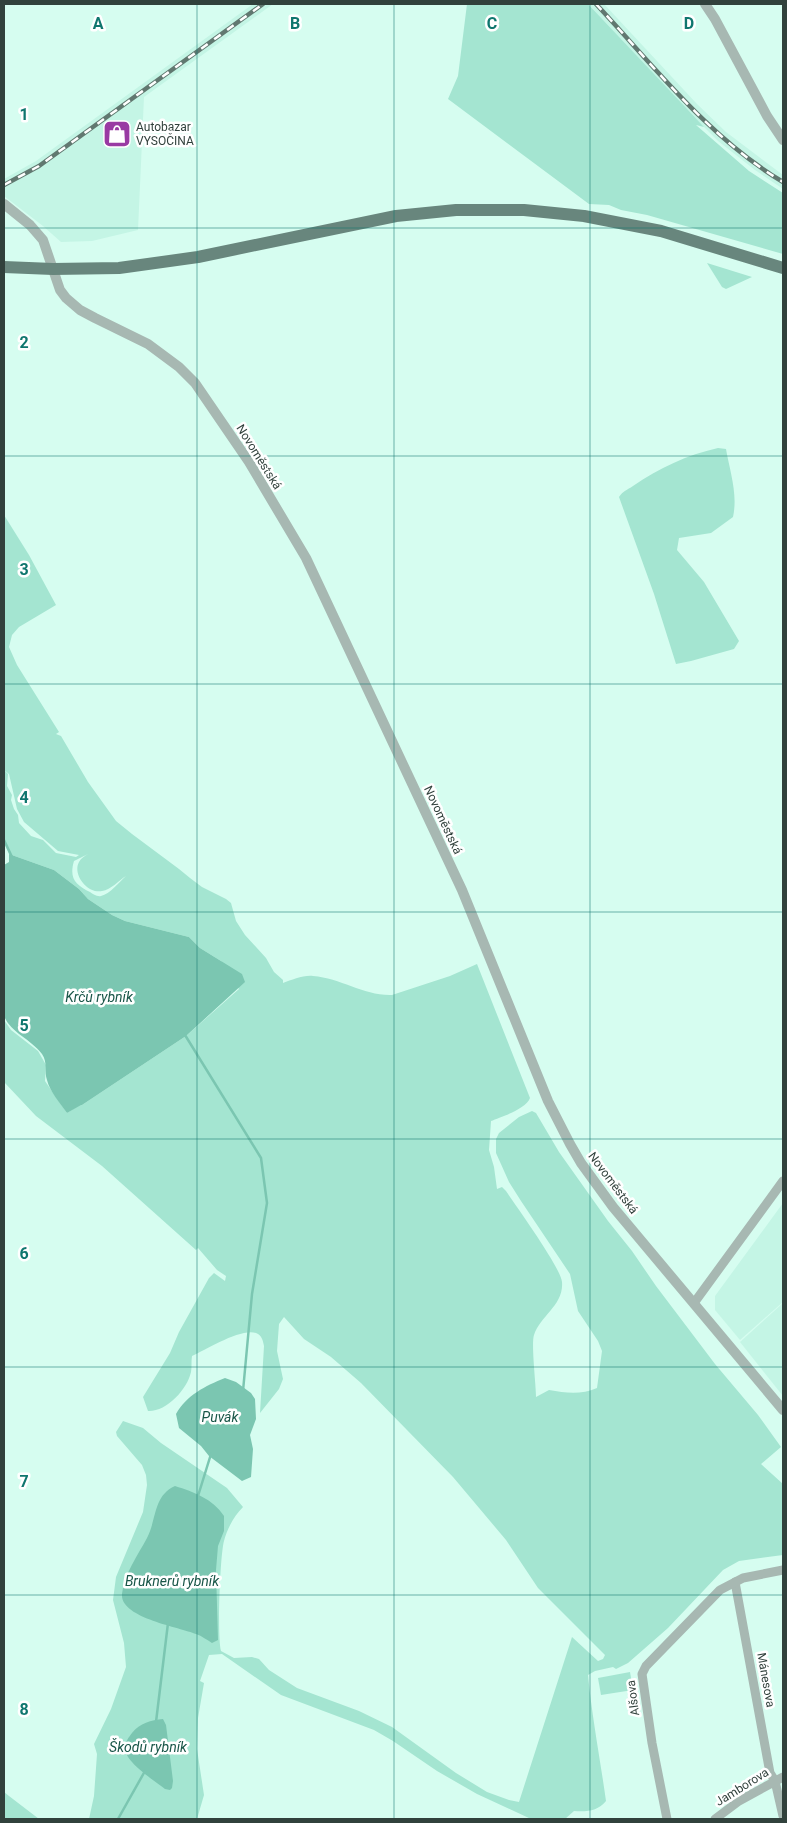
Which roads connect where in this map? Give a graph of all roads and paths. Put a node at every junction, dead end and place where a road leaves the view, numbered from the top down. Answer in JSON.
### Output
{"nodes":[{"id":1,"x":705,"y":4,"type":"edge"},
{"id":2,"x":783,"y":140,"type":"edge"},
{"id":3,"x":4,"y":204,"type":"edge"},
{"id":4,"x":4,"y":267,"type":"edge"},
{"id":5,"x":783,"y":268,"type":"edge"},
{"id":6,"x":53,"y":269,"type":"junction"},
{"id":7,"x":783,"y":1181,"type":"edge"},
{"id":8,"x":694,"y":1303,"type":"junction"},
{"id":9,"x":783,"y":1410,"type":"edge"},
{"id":10,"x":783,"y":1570,"type":"edge"},
{"id":11,"x":735,"y":1582,"type":"junction"},
{"id":12,"x":779,"y":1779,"type":"edge"},
{"id":13,"x":783,"y":1816,"type":"edge"},
{"id":14,"x":667,"y":1819,"type":"edge"},
{"id":15,"x":715,"y":1819,"type":"edge"}],
"edges":[{"from":1,"to":2,"type":"street"},
{"from":3,"to":6,"type":"street","name":"Novoměstská"},
{"from":4,"to":6,"type":"main road"},
{"from":5,"to":6,"type":"main road"},
{"from":6,"to":8,"type":"street","name":"Novoměstská"},
{"from":7,"to":8,"type":"street"},
{"from":8,"to":9,"type":"street","name":"Novoměstská"},
{"from":10,"to":11,"type":"street"},
{"from":11,"to":12,"type":"street","name":"Mánesova"},
{"from":11,"to":14,"type":"street","name":"Alšova"},
{"from":12,"to":13,"type":"street","name":"Mánesova"},
{"from":12,"to":15,"type":"street","name":"Jamborova"}]}
